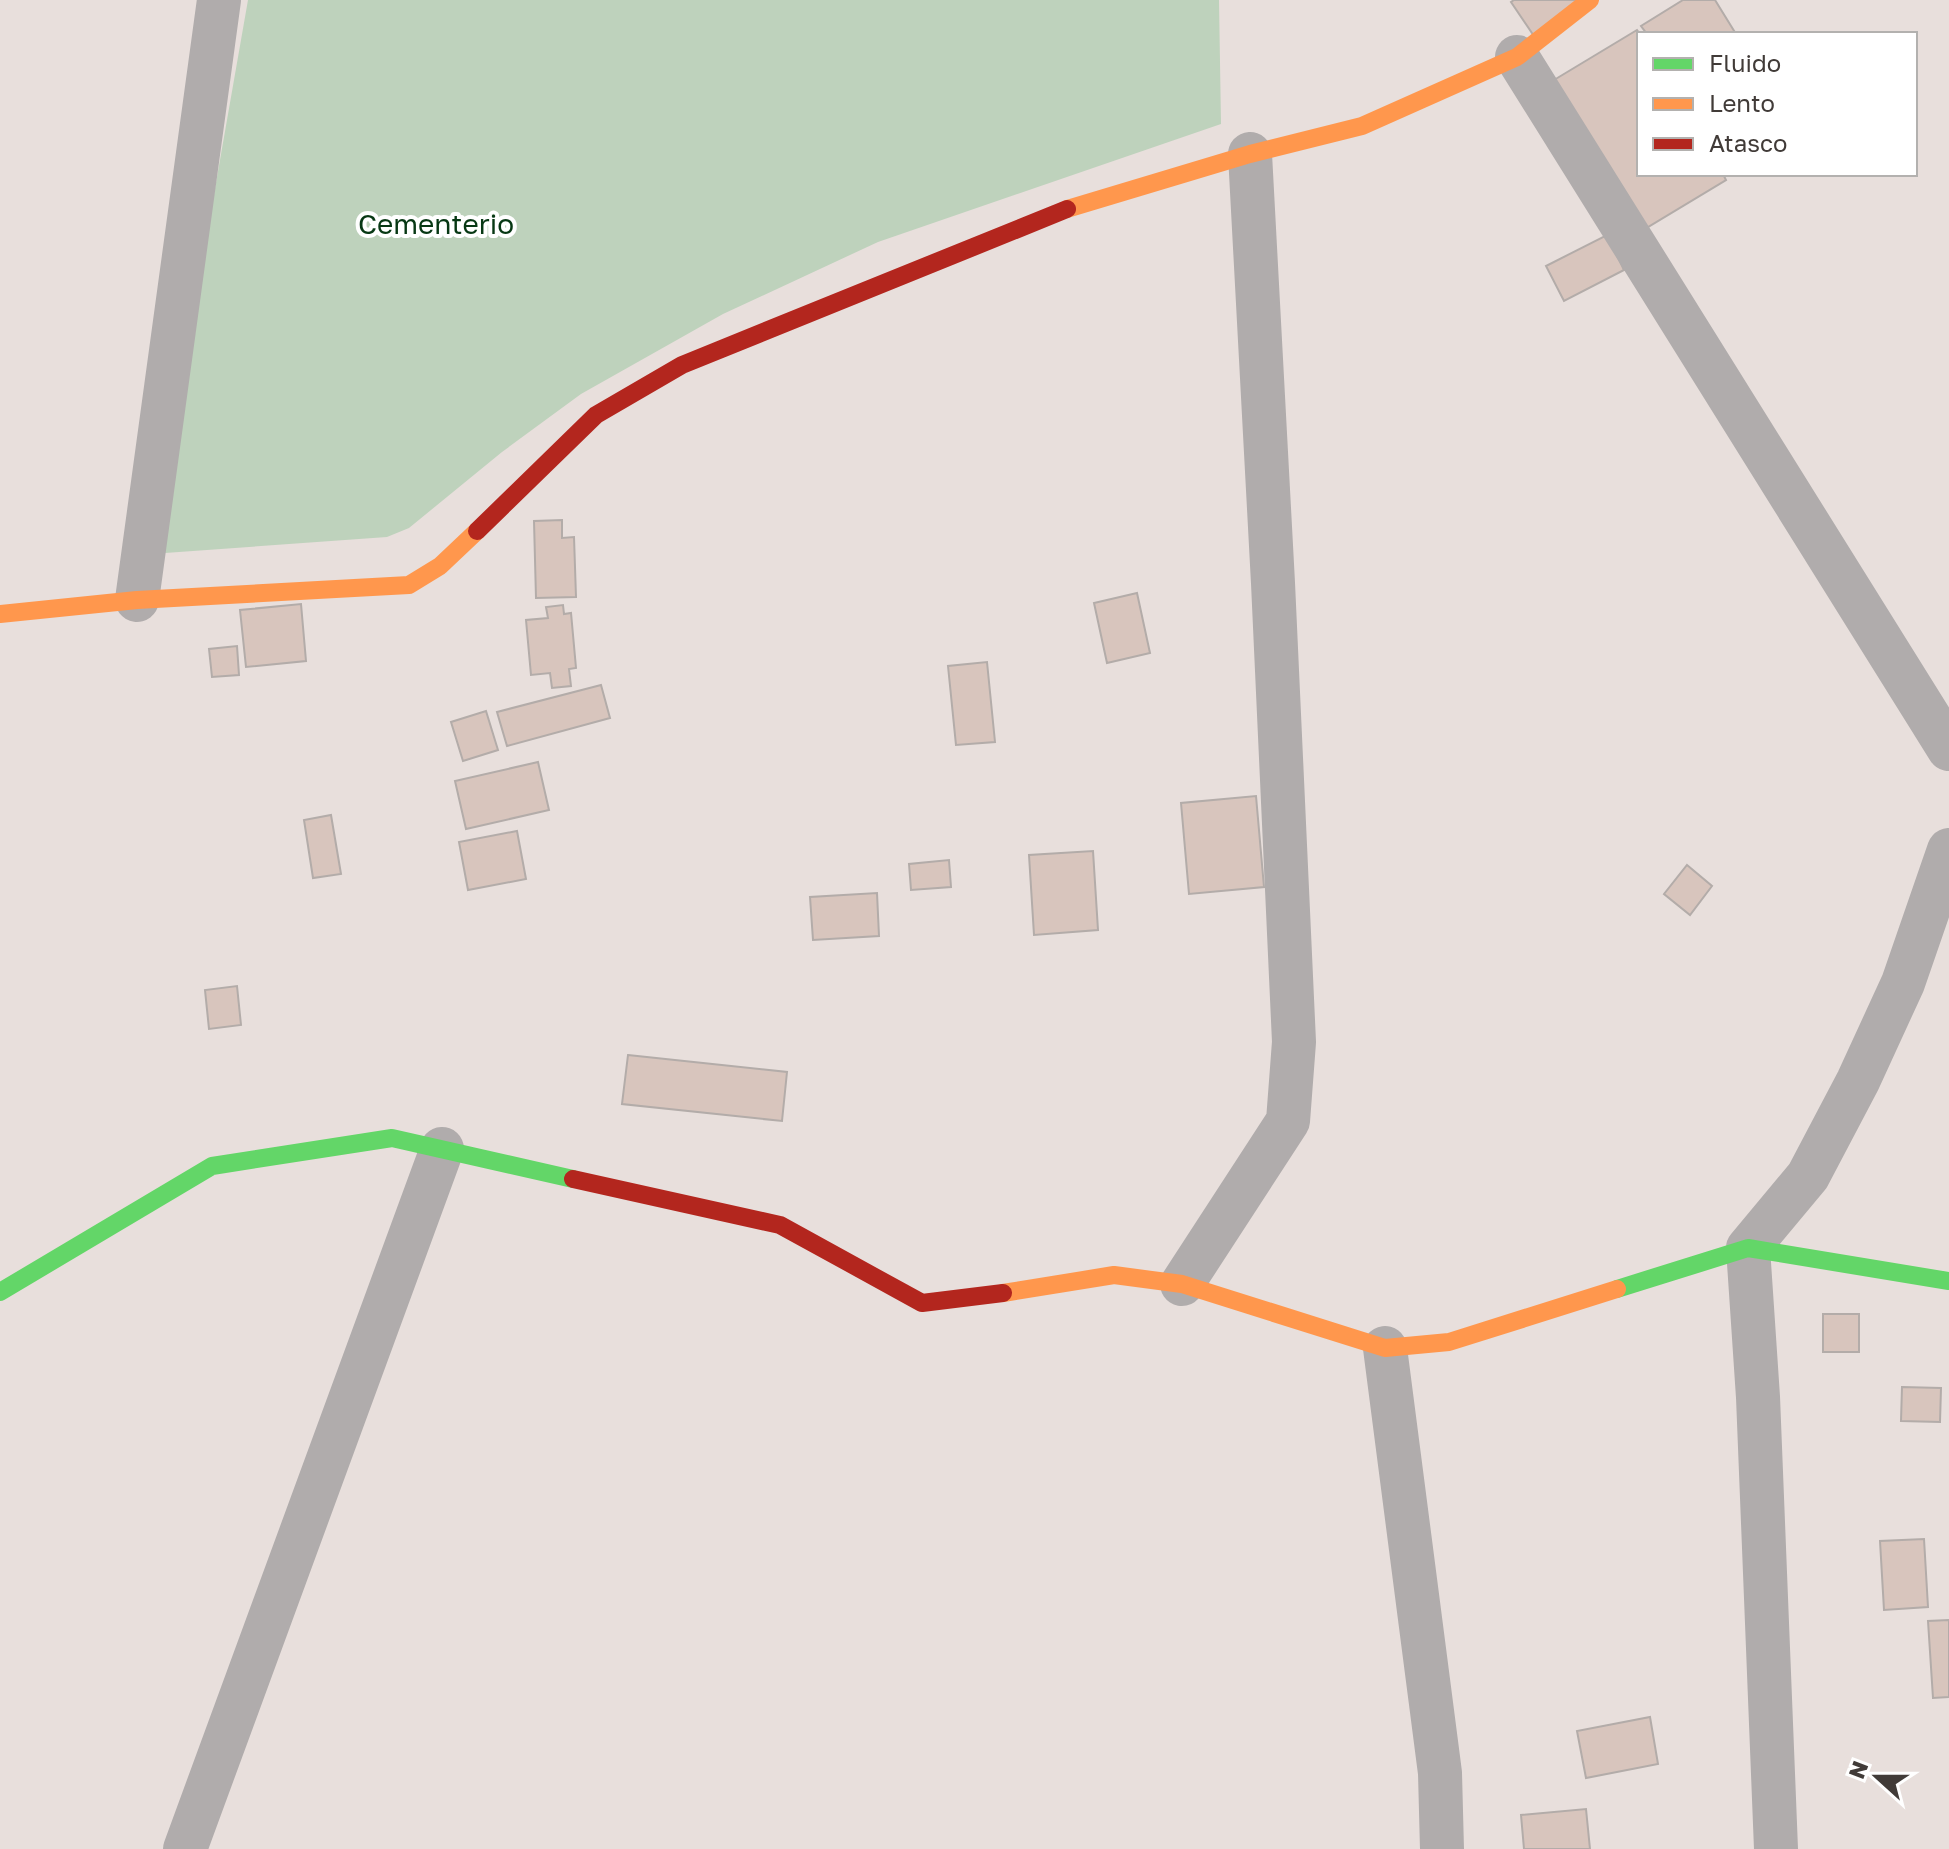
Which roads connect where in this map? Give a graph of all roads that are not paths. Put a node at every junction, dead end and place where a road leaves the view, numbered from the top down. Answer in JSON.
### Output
{"nodes":[{"id":1,"x":219,"y":0,"type":"edge"},
{"id":2,"x":1590,"y":0,"type":"edge"},
{"id":3,"x":1517,"y":57,"type":"junction"},
{"id":4,"x":1250,"y":154,"type":"junction"},
{"id":5,"x":137,"y":600,"type":"junction"},
{"id":6,"x":0,"y":614,"type":"edge"},
{"id":7,"x":1949,"y":749,"type":"edge"},
{"id":8,"x":1949,"y":850,"type":"edge"},
{"id":9,"x":442,"y":1149,"type":"junction"},
{"id":10,"x":1748,"y":1248,"type":"junction"},
{"id":11,"x":1949,"y":1281,"type":"edge"},
{"id":12,"x":1182,"y":1284,"type":"junction"},
{"id":13,"x":0,"y":1292,"type":"edge"},
{"id":14,"x":1385,"y":1348,"type":"junction"},
{"id":15,"x":185,"y":1849,"type":"edge"},
{"id":16,"x":1442,"y":1849,"type":"edge"},
{"id":17,"x":1776,"y":1849,"type":"edge"}],
"edges":[{"from":1,"to":5,"type":"street"},
{"from":2,"to":3,"type":"street"},
{"from":3,"to":4,"type":"street"},
{"from":3,"to":7,"type":"street"},
{"from":4,"to":5,"type":"street"},
{"from":4,"to":12,"type":"street"},
{"from":5,"to":6,"type":"street"},
{"from":8,"to":10,"type":"street"},
{"from":9,"to":12,"type":"street"},
{"from":9,"to":13,"type":"street"},
{"from":9,"to":15,"type":"street"},
{"from":10,"to":11,"type":"street"},
{"from":10,"to":14,"type":"street"},
{"from":10,"to":17,"type":"street"},
{"from":12,"to":14,"type":"street"},
{"from":14,"to":16,"type":"street"}]}
